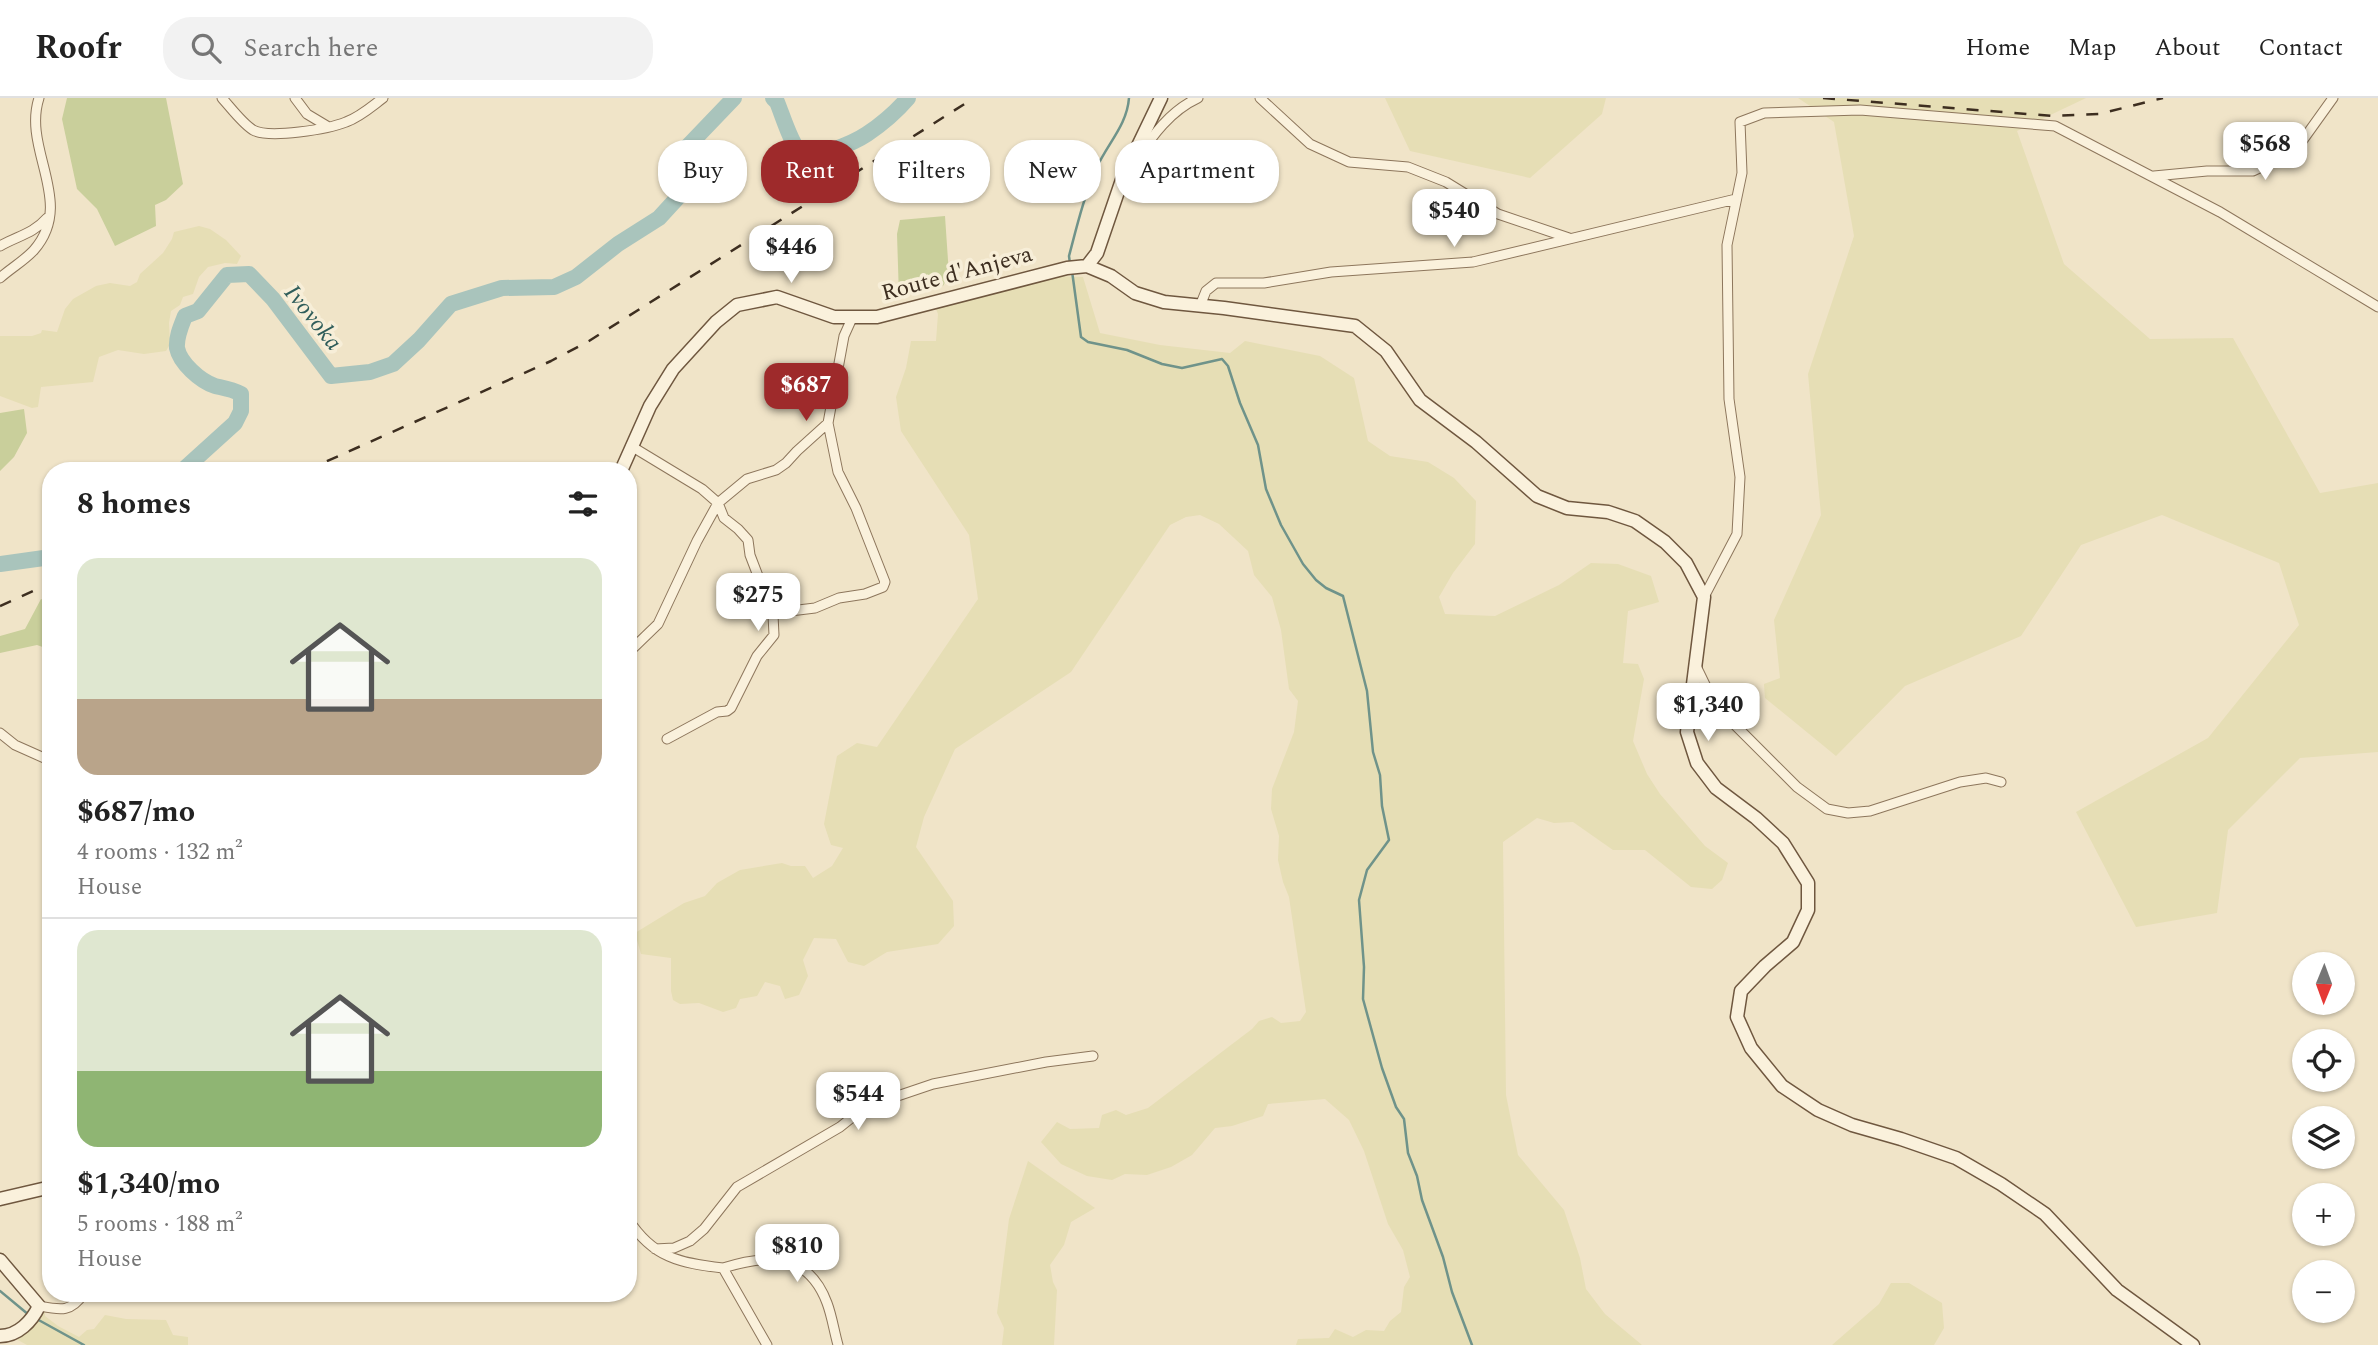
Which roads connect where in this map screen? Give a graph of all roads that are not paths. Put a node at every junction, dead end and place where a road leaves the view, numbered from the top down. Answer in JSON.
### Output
{"nodes":[{"id":1,"x":39,"y":98,"type":"edge"},
{"id":2,"x":222,"y":98,"type":"edge"},
{"id":3,"x":295,"y":98,"type":"edge"},
{"id":4,"x":383,"y":98,"type":"edge"},
{"id":5,"x":1161,"y":98,"type":"edge"},
{"id":6,"x":1198,"y":98,"type":"edge"},
{"id":7,"x":1260,"y":98,"type":"edge"},
{"id":8,"x":2333,"y":98,"type":"edge"},
{"id":9,"x":327,"y":127,"type":"junction"},
{"id":10,"x":1141,"y":140,"type":"edge"},
{"id":11,"x":1150,"y":140,"type":"edge"},
{"id":12,"x":2152,"y":176,"type":"junction"},
{"id":13,"x":1736,"y":199,"type":"junction"},
{"id":14,"x":1115,"y":203,"type":"edge"},
{"id":15,"x":50,"y":214,"type":"junction"},
{"id":16,"x":1103,"y":238,"type":"junction"},
{"id":17,"x":1571,"y":239,"type":"junction"},
{"id":18,"x":0,"y":246,"type":"edge"},
{"id":19,"x":1084,"y":266,"type":"junction"},
{"id":20,"x":1111,"y":276,"type":"junction"},
{"id":21,"x":0,"y":278,"type":"edge"},
{"id":22,"x":1200,"y":306,"type":"junction"},
{"id":23,"x":2378,"y":307,"type":"edge"},
{"id":24,"x":853,"y":316,"type":"junction"},
{"id":25,"x":828,"y":423,"type":"junction"},
{"id":26,"x":631,"y":446,"type":"junction"},
{"id":27,"x":625,"y":462,"type":"edge"},
{"id":28,"x":718,"y":503,"type":"junction"},
{"id":29,"x":1704,"y":597,"type":"junction"},
{"id":30,"x":768,"y":603,"type":"junction"},
{"id":31,"x":637,"y":644,"type":"edge"},
{"id":32,"x":1695,"y":662,"type":"junction"},
{"id":33,"x":0,"y":733,"type":"edge"},
{"id":34,"x":667,"y":739,"type":"dead end"},
{"id":35,"x":42,"y":757,"type":"edge"},
{"id":36,"x":2001,"y":782,"type":"dead end"},
{"id":37,"x":1093,"y":1056,"type":"dead end"},
{"id":38,"x":42,"y":1189,"type":"edge"},
{"id":39,"x":0,"y":1199,"type":"edge"},
{"id":40,"x":637,"y":1233,"type":"edge"},
{"id":41,"x":655,"y":1249,"type":"junction"},
{"id":42,"x":0,"y":1260,"type":"edge"},
{"id":43,"x":723,"y":1268,"type":"junction"},
{"id":44,"x":78,"y":1302,"type":"edge"},
{"id":45,"x":38,"y":1308,"type":"junction"},
{"id":46,"x":0,"y":1336,"type":"edge"},
{"id":47,"x":767,"y":1345,"type":"edge"},
{"id":48,"x":838,"y":1345,"type":"edge"},
{"id":49,"x":2193,"y":1345,"type":"edge"}],
"edges":[{"from":1,"to":15,"type":"street"},
{"from":2,"to":9,"type":"street"},
{"from":3,"to":9,"type":"street"},
{"from":4,"to":9,"type":"street"},
{"from":5,"to":10,"type":"street"},
{"from":6,"to":11,"type":"street"},
{"from":7,"to":17,"type":"street"},
{"from":8,"to":12,"type":"street"},
{"from":12,"to":13,"type":"street"},
{"from":12,"to":23,"type":"street"},
{"from":13,"to":17,"type":"street"},
{"from":13,"to":29,"type":"street"},
{"from":14,"to":16,"type":"street"},
{"from":15,"to":18,"type":"street"},
{"from":15,"to":21,"type":"street"},
{"from":16,"to":19,"type":"street"},
{"from":16,"to":20,"type":"street"},
{"from":17,"to":22,"type":"street"},
{"from":19,"to":20,"type":"street"},
{"from":19,"to":24,"type":"street","name":"Route d'Anjeva"},
{"from":20,"to":22,"type":"street"},
{"from":22,"to":29,"type":"street"},
{"from":24,"to":25,"type":"street"},
{"from":24,"to":26,"type":"street","name":"Route d'Anjeva"},
{"from":25,"to":28,"type":"street"},
{"from":25,"to":30,"type":"street"},
{"from":26,"to":27,"type":"street","name":"Route d'Anjeva"},
{"from":26,"to":28,"type":"street"},
{"from":28,"to":30,"type":"street"},
{"from":28,"to":31,"type":"street"},
{"from":29,"to":32,"type":"street"},
{"from":30,"to":34,"type":"street"},
{"from":32,"to":36,"type":"street"},
{"from":32,"to":49,"type":"street"},
{"from":33,"to":35,"type":"street"},
{"from":37,"to":41,"type":"street"},
{"from":38,"to":39,"type":"street"},
{"from":40,"to":41,"type":"street"},
{"from":41,"to":43,"type":"street"},
{"from":42,"to":45,"type":"street"},
{"from":43,"to":47,"type":"street"},
{"from":43,"to":48,"type":"street"},
{"from":44,"to":45,"type":"street"},
{"from":45,"to":46,"type":"street"}]}
